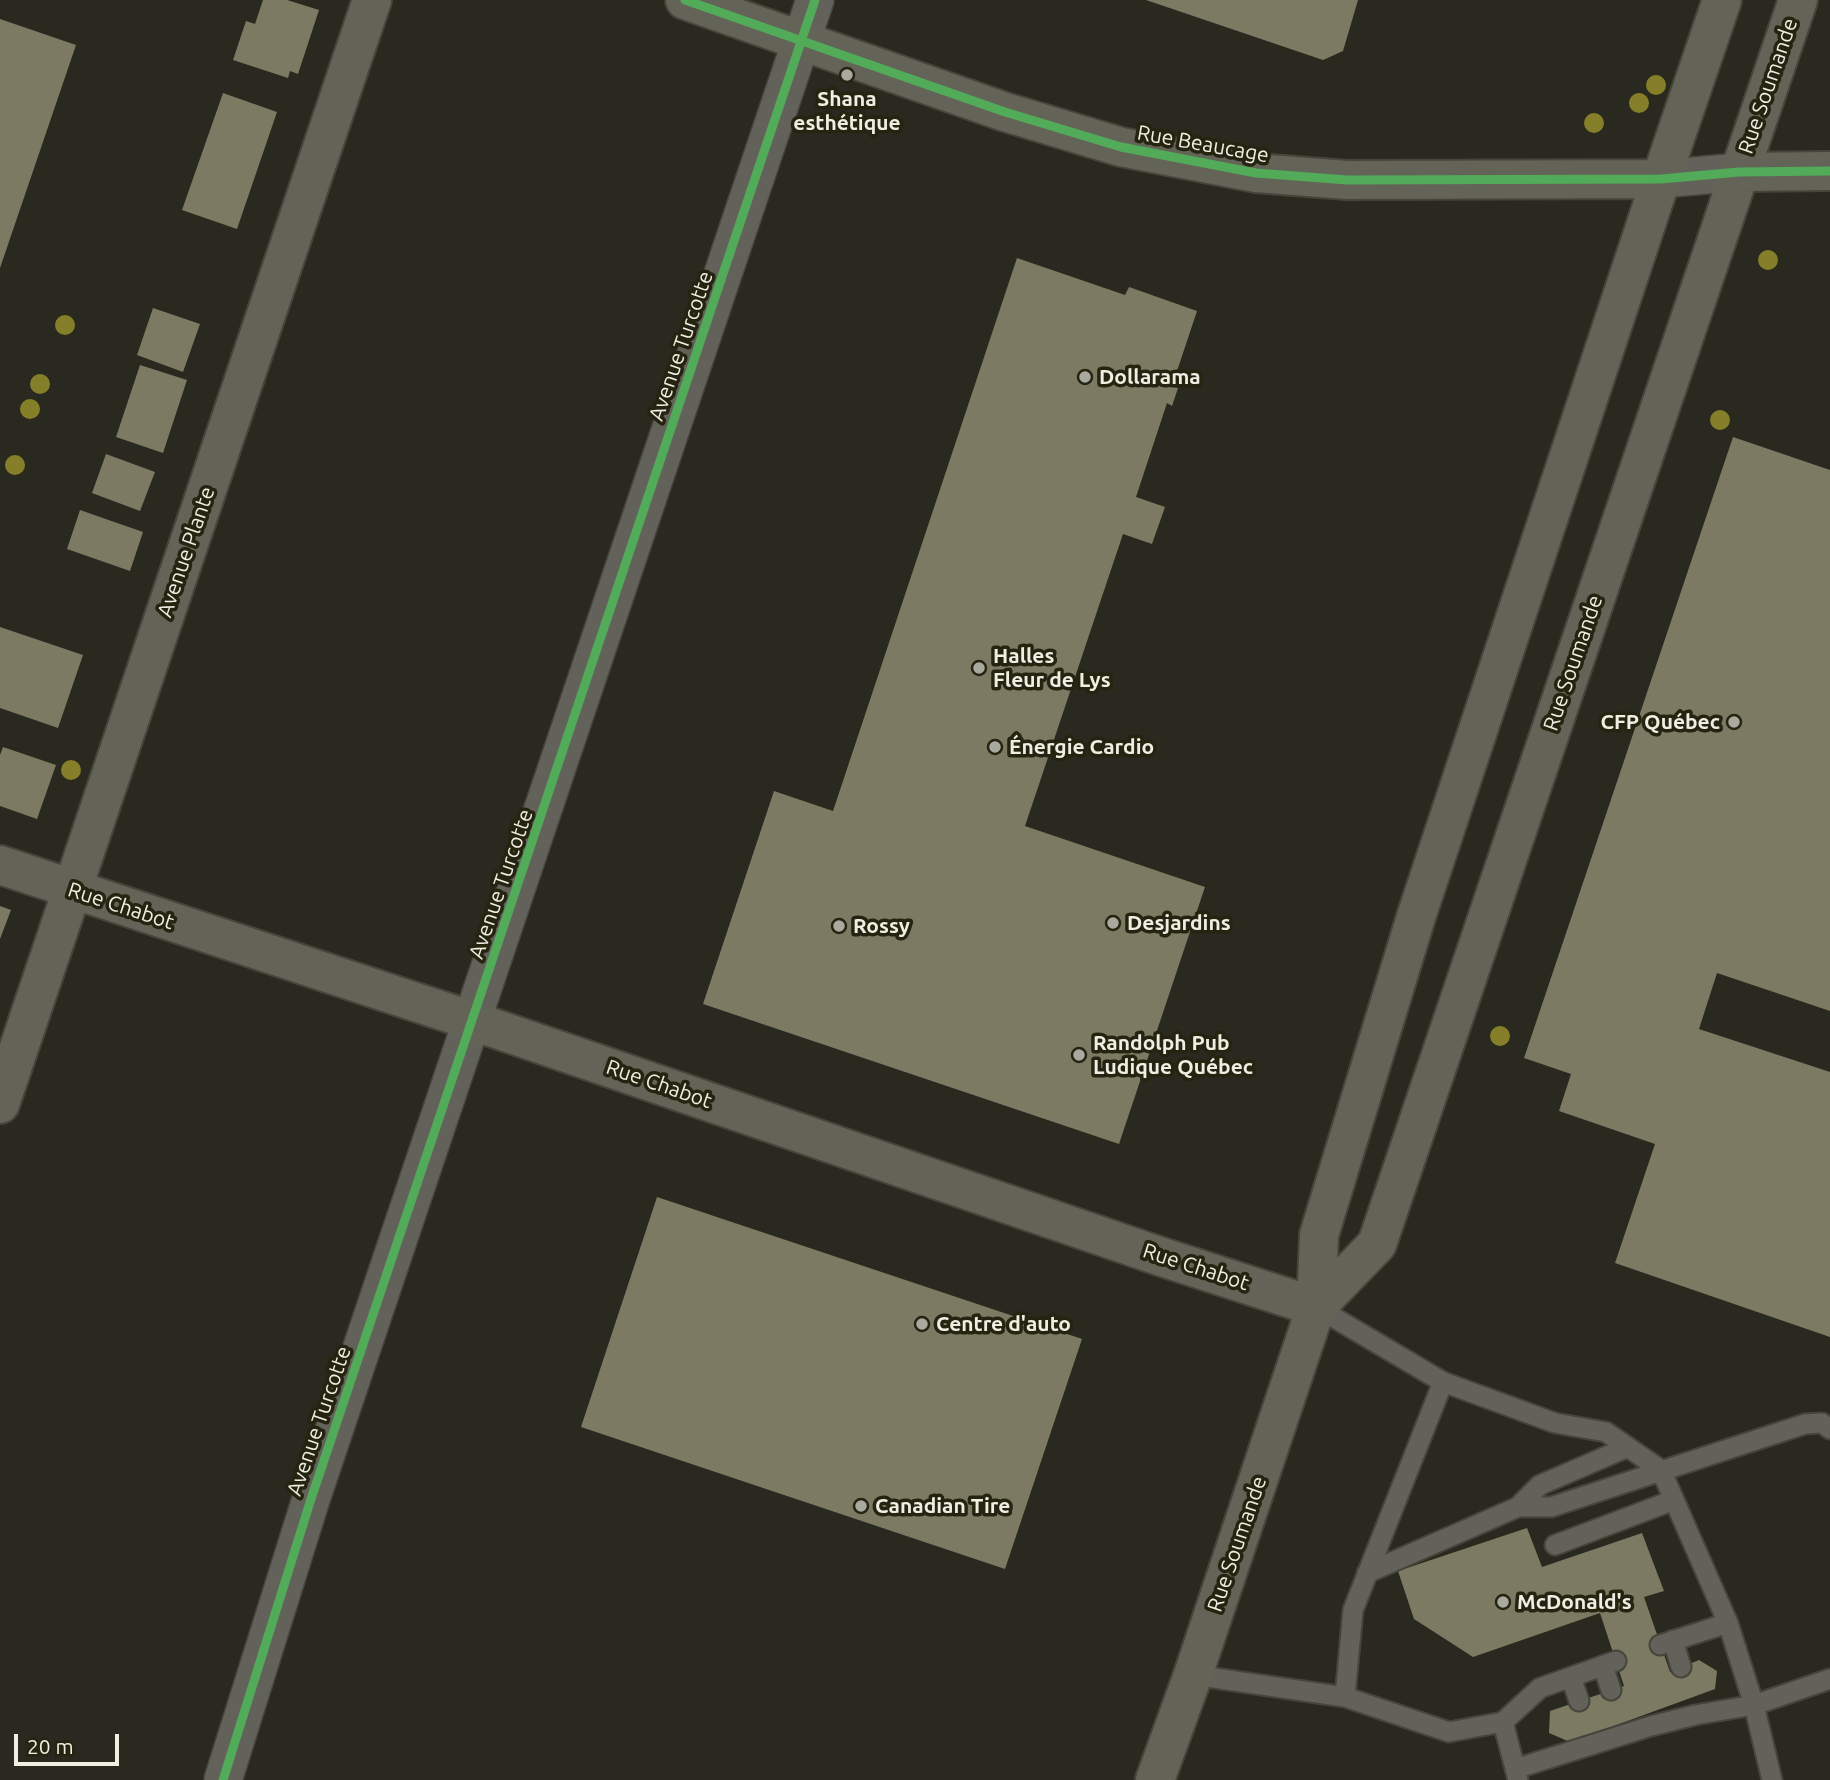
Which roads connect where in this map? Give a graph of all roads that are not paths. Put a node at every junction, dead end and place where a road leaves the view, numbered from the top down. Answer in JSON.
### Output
{"nodes":[{"id":1,"x":372,"y":0,"type":"edge"},
{"id":2,"x":685,"y":0,"type":"edge"},
{"id":3,"x":815,"y":0,"type":"edge"},
{"id":4,"x":1722,"y":0,"type":"edge"},
{"id":5,"x":1798,"y":0,"type":"edge"},
{"id":6,"x":801,"y":40,"type":"junction"},
{"id":7,"x":1830,"y":171,"type":"edge"},
{"id":8,"x":1739,"y":172,"type":"junction"},
{"id":9,"x":1661,"y":179,"type":"junction"},
{"id":10,"x":0,"y":865,"type":"edge"},
{"id":11,"x":71,"y":890,"type":"junction"},
{"id":12,"x":473,"y":1021,"type":"junction"},
{"id":13,"x":0,"y":1104,"type":"edge"},
{"id":14,"x":1317,"y":1307,"type":"junction"},
{"id":15,"x":1443,"y":1382,"type":"junction"},
{"id":16,"x":1830,"y":1429,"type":"edge"},
{"id":17,"x":1628,"y":1447,"type":"junction"},
{"id":18,"x":1661,"y":1470,"type":"junction"},
{"id":19,"x":1674,"y":1500,"type":"junction"},
{"id":20,"x":1518,"y":1507,"type":"junction"},
{"id":21,"x":1555,"y":1545,"type":"dead end"},
{"id":22,"x":1367,"y":1573,"type":"junction"},
{"id":23,"x":1728,"y":1623,"type":"junction"},
{"id":24,"x":1681,"y":1667,"type":"dead end"},
{"id":25,"x":1193,"y":1675,"type":"junction"},
{"id":26,"x":1571,"y":1677,"type":"junction"},
{"id":27,"x":1830,"y":1679,"type":"edge"},
{"id":28,"x":1611,"y":1690,"type":"dead end"},
{"id":29,"x":1345,"y":1697,"type":"junction"},
{"id":30,"x":1579,"y":1701,"type":"dead end"},
{"id":31,"x":1754,"y":1705,"type":"junction"},
{"id":32,"x":1503,"y":1722,"type":"junction"},
{"id":33,"x":1517,"y":1775,"type":"edge"},
{"id":34,"x":223,"y":1780,"type":"edge"},
{"id":35,"x":1155,"y":1780,"type":"edge"},
{"id":36,"x":1772,"y":1780,"type":"edge"}],
"edges":[{"from":1,"to":11,"type":"street","name":"Avenue Plante"},
{"from":2,"to":6,"type":"street","name":"Rue Beaucage"},
{"from":3,"to":6,"type":"street","name":"Avenue Turcotte"},
{"from":4,"to":9,"type":"street","name":"Rue Soumande"},
{"from":5,"to":8,"type":"street","name":"Rue Soumande"},
{"from":6,"to":9,"type":"street","name":"Rue Beaucage"},
{"from":6,"to":12,"type":"street","name":"Avenue Turcotte"},
{"from":7,"to":8,"type":"street"},
{"from":8,"to":9,"type":"street","name":"Rue Beaucage"},
{"from":8,"to":14,"type":"street","name":"Rue Soumande"},
{"from":9,"to":14,"type":"street","name":"Rue Soumande"},
{"from":10,"to":11,"type":"street","name":"Rue Chabot"},
{"from":11,"to":12,"type":"street","name":"Rue Chabot"},
{"from":11,"to":13,"type":"street","name":"Avenue Plante"},
{"from":12,"to":14,"type":"street","name":"Rue Chabot"},
{"from":12,"to":34,"type":"street","name":"Avenue Turcotte"},
{"from":14,"to":15,"type":"lane"},
{"from":14,"to":25,"type":"street","name":"Rue Soumande"},
{"from":15,"to":17,"type":"lane"},
{"from":15,"to":22,"type":"lane"},
{"from":16,"to":18,"type":"lane"},
{"from":17,"to":18,"type":"lane"},
{"from":17,"to":20,"type":"lane"},
{"from":18,"to":19,"type":"lane"},
{"from":18,"to":20,"type":"lane"},
{"from":19,"to":21,"type":"lane"},
{"from":19,"to":23,"type":"lane"},
{"from":20,"to":22,"type":"lane"},
{"from":22,"to":29,"type":"lane"},
{"from":23,"to":24,"type":"lane"},
{"from":23,"to":31,"type":"lane"},
{"from":25,"to":29,"type":"lane"},
{"from":25,"to":35,"type":"street","name":"Rue Soumande"},
{"from":26,"to":28,"type":"lane"},
{"from":26,"to":30,"type":"lane"},
{"from":26,"to":32,"type":"lane"},
{"from":27,"to":31,"type":"lane"},
{"from":29,"to":32,"type":"lane"},
{"from":31,"to":33,"type":"lane"},
{"from":31,"to":36,"type":"lane"},
{"from":32,"to":33,"type":"lane"}]}
